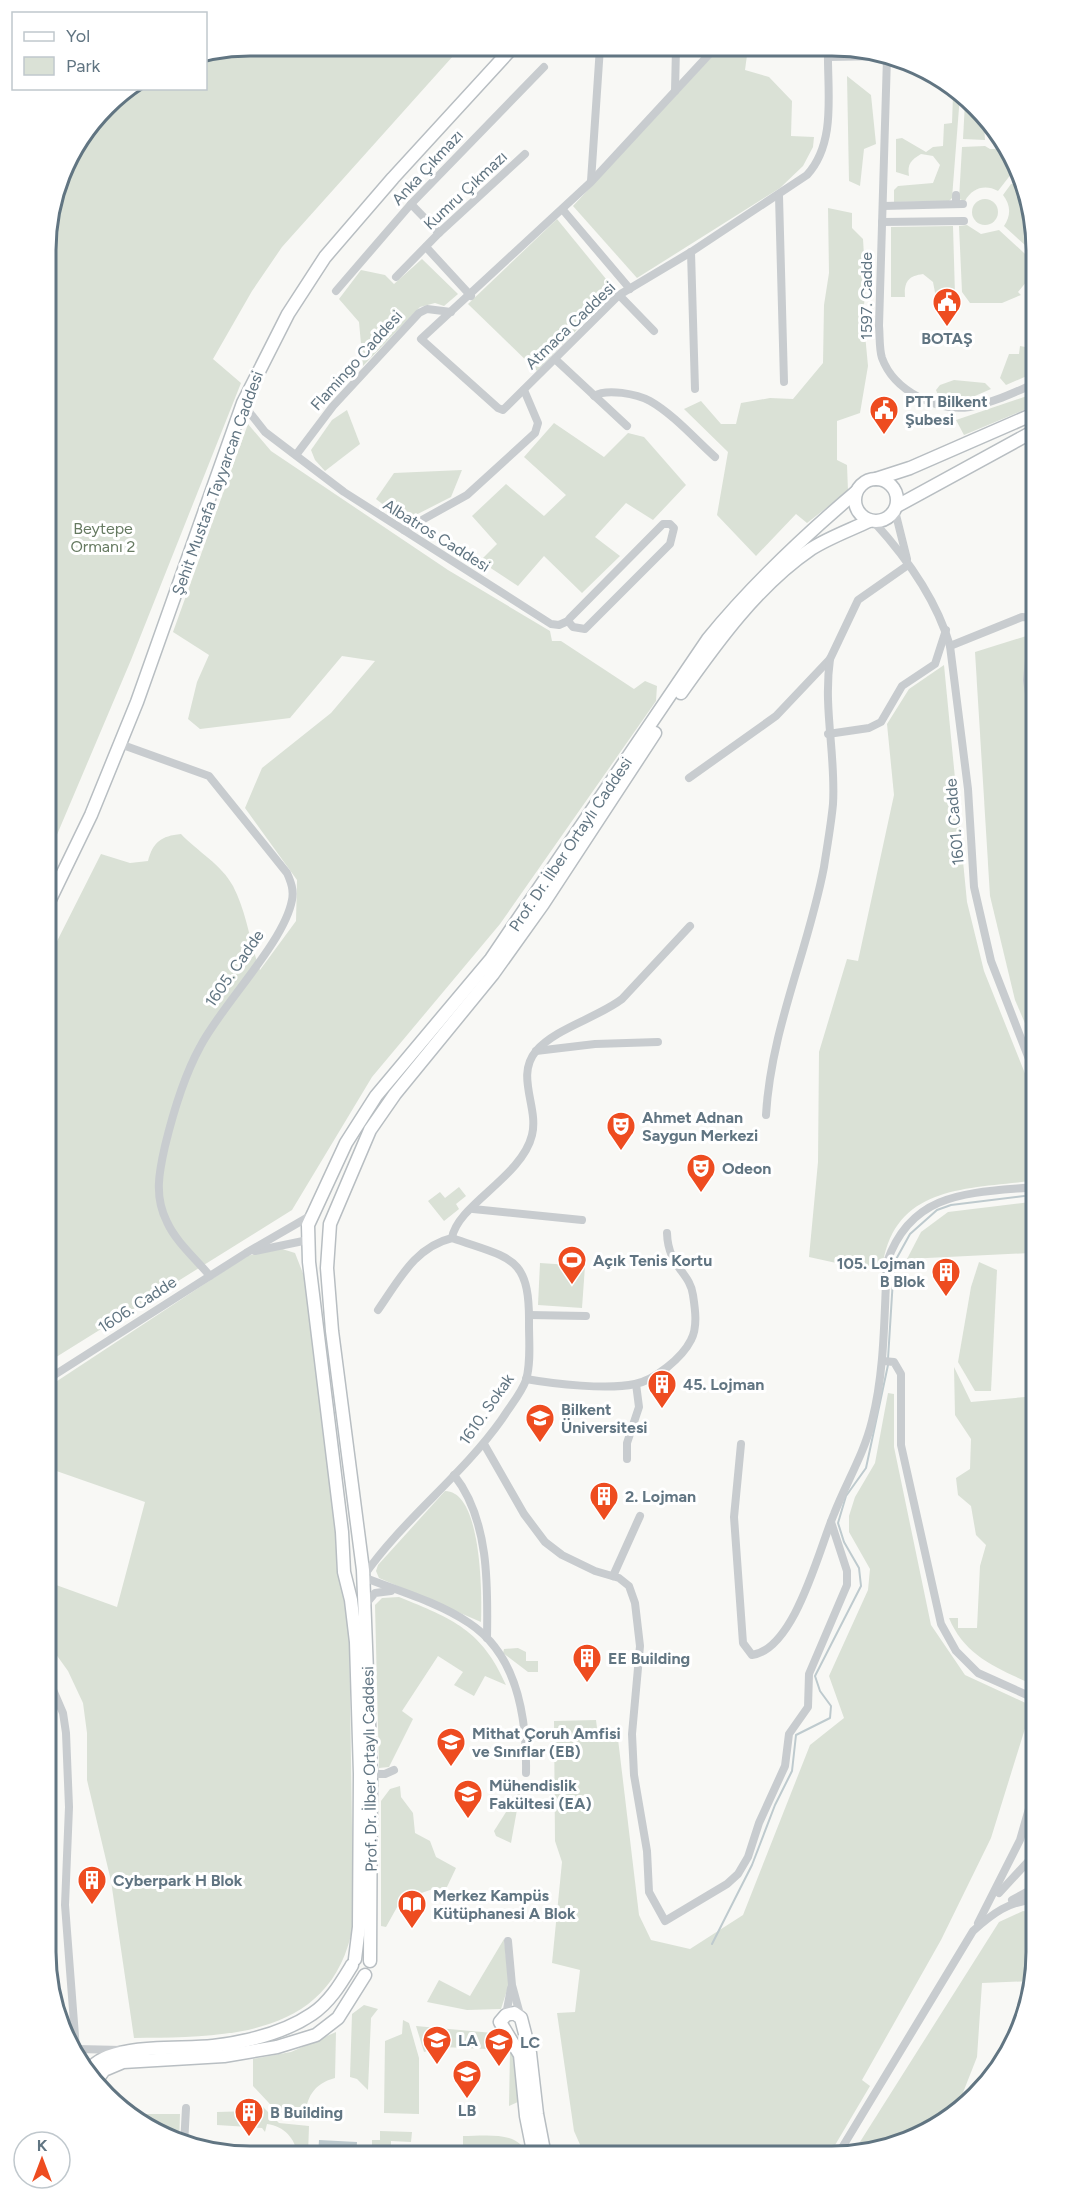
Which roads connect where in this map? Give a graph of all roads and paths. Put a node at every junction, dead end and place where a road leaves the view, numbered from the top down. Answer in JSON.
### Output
{"nodes":[{"id":1,"x":505,"y":56,"type":"edge"},
{"id":2,"x":599,"y":56,"type":"edge"},
{"id":3,"x":676,"y":56,"type":"edge"},
{"id":4,"x":708,"y":56,"type":"edge"},
{"id":5,"x":828,"y":56,"type":"edge"},
{"id":6,"x":887,"y":64,"type":"edge"},
{"id":7,"x":544,"y":67,"type":"dead end"},
{"id":8,"x":675,"y":92,"type":"junction"},
{"id":9,"x":525,"y":154,"type":"dead end"},
{"id":10,"x":591,"y":182,"type":"junction"},
{"id":11,"x":779,"y":196,"type":"junction"},
{"id":12,"x":958,"y":201,"type":"dead end"},
{"id":13,"x":411,"y":204,"type":"junction"},
{"id":14,"x":883,"y":206,"type":"junction"},
{"id":15,"x":563,"y":210,"type":"junction"},
{"id":16,"x":882,"y":222,"type":"junction"},
{"id":17,"x":959,"y":222,"type":"dead end"},
{"id":18,"x":439,"y":232,"type":"junction"},
{"id":19,"x":426,"y":247,"type":"junction"},
{"id":20,"x":691,"y":252,"type":"junction"},
{"id":21,"x":396,"y":277,"type":"dead end"},
{"id":22,"x":630,"y":289,"type":"junction"},
{"id":23,"x":336,"y":291,"type":"dead end"},
{"id":24,"x":619,"y":295,"type":"junction"},
{"id":25,"x":471,"y":296,"type":"junction"},
{"id":26,"x":451,"y":312,"type":"junction"},
{"id":27,"x":654,"y":331,"type":"dead end"},
{"id":28,"x":555,"y":359,"type":"junction"},
{"id":29,"x":784,"y":382,"type":"dead end"},
{"id":30,"x":1026,"y":387,"type":"edge"},
{"id":31,"x":695,"y":389,"type":"dead end"},
{"id":32,"x":524,"y":390,"type":"junction"},
{"id":33,"x":594,"y":396,"type":"junction"},
{"id":34,"x":250,"y":413,"type":"dead end"},
{"id":35,"x":1026,"y":417,"type":"edge"},
{"id":36,"x":1015,"y":422,"type":"junction"},
{"id":37,"x":627,"y":426,"type":"dead end"},
{"id":38,"x":1026,"y":435,"type":"edge"},
{"id":39,"x":1023,"y":437,"type":"junction"},
{"id":40,"x":969,"y":442,"type":"junction"},
{"id":41,"x":296,"y":455,"type":"junction"},
{"id":42,"x":715,"y":457,"type":"dead end"},
{"id":43,"x":979,"y":459,"type":"junction"},
{"id":44,"x":876,"y":479,"type":"junction"},
{"id":45,"x":856,"y":492,"type":"junction"},
{"id":46,"x":896,"y":509,"type":"junction"},
{"id":47,"x":871,"y":521,"type":"junction"},
{"id":48,"x":404,"y":530,"type":"junction"},
{"id":49,"x":908,"y":565,"type":"junction"},
{"id":50,"x":1026,"y":617,"type":"edge"},
{"id":51,"x":568,"y":621,"type":"junction"},
{"id":52,"x":946,"y":630,"type":"junction"},
{"id":53,"x":950,"y":646,"type":"junction"},
{"id":54,"x":830,"y":659,"type":"junction"},
{"id":55,"x":828,"y":734,"type":"junction"},
{"id":56,"x":120,"y":744,"type":"junction"},
{"id":57,"x":689,"y":778,"type":"dead end"},
{"id":58,"x":56,"y":887,"type":"edge"},
{"id":59,"x":690,"y":926,"type":"dead end"},
{"id":60,"x":658,"y":1042,"type":"dead end"},
{"id":61,"x":1026,"y":1050,"type":"edge"},
{"id":62,"x":536,"y":1051,"type":"junction"},
{"id":63,"x":766,"y":1115,"type":"dead end"},
{"id":64,"x":1025,"y":1188,"type":"edge"},
{"id":65,"x":472,"y":1209,"type":"junction"},
{"id":66,"x":310,"y":1216,"type":"junction"},
{"id":67,"x":582,"y":1220,"type":"dead end"},
{"id":68,"x":330,"y":1224,"type":"junction"},
{"id":69,"x":667,"y":1233,"type":"dead end"},
{"id":70,"x":328,"y":1237,"type":"junction"},
{"id":71,"x":452,"y":1238,"type":"junction"},
{"id":72,"x":308,"y":1240,"type":"junction"},
{"id":73,"x":246,"y":1253,"type":"junction"},
{"id":74,"x":210,"y":1276,"type":"junction"},
{"id":75,"x":378,"y":1310,"type":"dead end"},
{"id":76,"x":529,"y":1315,"type":"junction"},
{"id":77,"x":586,"y":1316,"type":"dead end"},
{"id":78,"x":887,"y":1362,"type":"junction"},
{"id":79,"x":56,"y":1375,"type":"edge"},
{"id":80,"x":526,"y":1379,"type":"junction"},
{"id":81,"x":636,"y":1384,"type":"junction"},
{"id":82,"x":484,"y":1444,"type":"junction"},
{"id":83,"x":741,"y":1444,"type":"dead end"},
{"id":84,"x":627,"y":1459,"type":"dead end"},
{"id":85,"x":454,"y":1475,"type":"junction"},
{"id":86,"x":640,"y":1516,"type":"dead end"},
{"id":87,"x":831,"y":1522,"type":"junction"},
{"id":88,"x":365,"y":1568,"type":"junction"},
{"id":89,"x":345,"y":1575,"type":"junction"},
{"id":90,"x":614,"y":1576,"type":"junction"},
{"id":91,"x":375,"y":1582,"type":"junction"},
{"id":92,"x":394,"y":1590,"type":"junction"},
{"id":93,"x":365,"y":1605,"type":"junction"},
{"id":94,"x":487,"y":1638,"type":"junction"},
{"id":95,"x":1025,"y":1694,"type":"edge"},
{"id":96,"x":56,"y":1697,"type":"edge"},
{"id":97,"x":394,"y":1770,"type":"dead end"},
{"id":98,"x":526,"y":1773,"type":"dead end"},
{"id":99,"x":366,"y":1774,"type":"junction"},
{"id":100,"x":1025,"y":1825,"type":"edge"},
{"id":101,"x":365,"y":1850,"type":"junction"},
{"id":102,"x":1025,"y":1864,"type":"edge"},
{"id":103,"x":1025,"y":1894,"type":"edge"},
{"id":104,"x":1025,"y":1900,"type":"edge"},
{"id":105,"x":988,"y":1904,"type":"junction"},
{"id":106,"x":999,"y":1909,"type":"junction"},
{"id":107,"x":973,"y":1931,"type":"junction"},
{"id":108,"x":508,"y":1941,"type":"dead end"},
{"id":109,"x":370,"y":1961,"type":"junction"},
{"id":110,"x":353,"y":1962,"type":"junction"},
{"id":111,"x":365,"y":1975,"type":"junction"},
{"id":112,"x":512,"y":1985,"type":"junction"},
{"id":113,"x":506,"y":2015,"type":"junction"},
{"id":114,"x":522,"y":2022,"type":"junction"},
{"id":115,"x":509,"y":2036,"type":"junction"},
{"id":116,"x":76,"y":2038,"type":"edge"},
{"id":117,"x":82,"y":2049,"type":"edge"},
{"id":118,"x":132,"y":2051,"type":"junction"},
{"id":119,"x":93,"y":2066,"type":"edge"},
{"id":120,"x":100,"y":2075,"type":"edge"},
{"id":121,"x":186,"y":2108,"type":"dead end"},
{"id":122,"x":185,"y":2135,"type":"edge"},
{"id":123,"x":532,"y":2146,"type":"edge"},
{"id":124,"x":543,"y":2146,"type":"edge"},
{"id":125,"x":843,"y":2146,"type":"edge"}],
"edges":[{"from":1,"to":56,"type":"street","name":"Şehit Mustafa Tayyarcan Caddesi"},
{"from":2,"to":10,"type":"street"},
{"from":3,"to":8,"type":"street"},
{"from":4,"to":8,"type":"street"},
{"from":5,"to":11,"type":"street","name":"Atmaca Caddesi"},
{"from":6,"to":14,"type":"street","name":"1597. Cadde"},
{"from":7,"to":13,"type":"street","name":"Anka Çıkmazı"},
{"from":8,"to":10,"type":"street"},
{"from":9,"to":18,"type":"street","name":"Kumru Çıkmazı"},
{"from":10,"to":15,"type":"street"},
{"from":11,"to":20,"type":"street","name":"Atmaca Caddesi"},
{"from":11,"to":29,"type":"street"},
{"from":12,"to":14,"type":"street"},
{"from":13,"to":18,"type":"street"},
{"from":13,"to":23,"type":"street","name":"Anka Çıkmazı"},
{"from":14,"to":16,"type":"street","name":"1597. Cadde"},
{"from":15,"to":22,"type":"street"},
{"from":15,"to":25,"type":"street"},
{"from":16,"to":17,"type":"street"},
{"from":16,"to":30,"type":"street","name":"1597. Cadde"},
{"from":18,"to":19,"type":"street","name":"Kumru Çıkmazı"},
{"from":19,"to":21,"type":"street","name":"Kumru Çıkmazı"},
{"from":19,"to":25,"type":"street"},
{"from":20,"to":22,"type":"street","name":"Atmaca Caddesi"},
{"from":20,"to":31,"type":"street"},
{"from":22,"to":24,"type":"street","name":"Atmaca Caddesi"},
{"from":24,"to":27,"type":"street"},
{"from":24,"to":28,"type":"street","name":"Atmaca Caddesi"},
{"from":25,"to":26,"type":"street"},
{"from":26,"to":32,"type":"street"},
{"from":26,"to":41,"type":"street","name":"Flamingo Caddesi"},
{"from":28,"to":32,"type":"street","name":"Atmaca Caddesi"},
{"from":28,"to":33,"type":"street"},
{"from":32,"to":48,"type":"street","name":"Atmaca Caddesi"},
{"from":33,"to":37,"type":"street"},
{"from":33,"to":42,"type":"street"},
{"from":34,"to":41,"type":"street","name":"Albatros Caddesi"},
{"from":35,"to":36,"type":"street","name":"Prof. Dr. İlber Ortaylı Caddesi"},
{"from":36,"to":39,"type":"street"},
{"from":36,"to":40,"type":"street","name":"Prof. Dr. İlber Ortaylı Caddesi"},
{"from":38,"to":39,"type":"street","name":"Prof. Dr. İlber Ortaylı Caddesi"},
{"from":39,"to":43,"type":"street","name":"Prof. Dr. İlber Ortaylı Caddesi"},
{"from":40,"to":43,"type":"street"},
{"from":40,"to":44,"type":"street","name":"Prof. Dr. İlber Ortaylı Caddesi"},
{"from":41,"to":48,"type":"street","name":"Albatros Caddesi"},
{"from":43,"to":46,"type":"street","name":"Prof. Dr. İlber Ortaylı Caddesi"},
{"from":44,"to":45,"type":"street","name":"Prof. Dr. İlber Ortaylı Caddesi"},
{"from":44,"to":46,"type":"street"},
{"from":45,"to":47,"type":"street"},
{"from":45,"to":66,"type":"street","name":"Prof. Dr. İlber Ortaylı Caddesi"},
{"from":46,"to":47,"type":"street","name":"Prof. Dr. İlber Ortaylı Caddesi"},
{"from":46,"to":49,"type":"street","name":"1601. Cadde"},
{"from":47,"to":49,"type":"street","name":"1601. Cadde"},
{"from":47,"to":68,"type":"street","name":"Prof. Dr. İlber Ortaylı Caddesi"},
{"from":48,"to":51,"type":"street","name":"Albatros Caddesi"},
{"from":49,"to":52,"type":"street","name":"1601. Cadde"},
{"from":49,"to":54,"type":"street"},
{"from":50,"to":53,"type":"street"},
{"from":51,"to":51,"type":"street","name":"Albatros Caddesi"},
{"from":52,"to":53,"type":"street","name":"1601. Cadde"},
{"from":52,"to":55,"type":"street"},
{"from":53,"to":61,"type":"street","name":"1601. Cadde"},
{"from":54,"to":55,"type":"street"},
{"from":54,"to":57,"type":"street"},
{"from":55,"to":63,"type":"street"},
{"from":56,"to":58,"type":"street","name":"Şehit Mustafa Tayyarcan Caddesi"},
{"from":56,"to":74,"type":"street","name":"1605. Cadde"},
{"from":59,"to":62,"type":"street"},
{"from":60,"to":62,"type":"street"},
{"from":62,"to":65,"type":"street"},
{"from":64,"to":78,"type":"street"},
{"from":65,"to":67,"type":"street"},
{"from":65,"to":71,"type":"street"},
{"from":66,"to":68,"type":"street"},
{"from":66,"to":72,"type":"street","name":"Prof. Dr. İlber Ortaylı Caddesi"},
{"from":66,"to":73,"type":"street","name":"1606. Cadde"},
{"from":68,"to":70,"type":"street","name":"Prof. Dr. İlber Ortaylı Caddesi"},
{"from":69,"to":81,"type":"street"},
{"from":70,"to":72,"type":"street"},
{"from":70,"to":88,"type":"street","name":"Prof. Dr. İlber Ortaylı Caddesi"},
{"from":71,"to":75,"type":"street"},
{"from":71,"to":76,"type":"street","name":"1610. Sokak"},
{"from":72,"to":73,"type":"street","name":"1606. Cadde"},
{"from":72,"to":89,"type":"street","name":"Prof. Dr. İlber Ortaylı Caddesi"},
{"from":73,"to":74,"type":"street","name":"1606. Cadde"},
{"from":74,"to":79,"type":"street","name":"1606. Cadde"},
{"from":76,"to":77,"type":"street"},
{"from":76,"to":80,"type":"street","name":"1610. Sokak"},
{"from":78,"to":87,"type":"street"},
{"from":78,"to":95,"type":"street"},
{"from":80,"to":81,"type":"street"},
{"from":80,"to":82,"type":"street","name":"1610. Sokak"},
{"from":81,"to":84,"type":"street"},
{"from":82,"to":85,"type":"street","name":"1610. Sokak"},
{"from":82,"to":90,"type":"street"},
{"from":83,"to":87,"type":"street"},
{"from":85,"to":88,"type":"street","name":"1610. Sokak"},
{"from":85,"to":94,"type":"street"},
{"from":86,"to":90,"type":"street"},
{"from":87,"to":90,"type":"street"},
{"from":88,"to":89,"type":"street"},
{"from":88,"to":91,"type":"street"},
{"from":88,"to":91,"type":"street"},
{"from":88,"to":93,"type":"street","name":"Prof. Dr. İlber Ortaylı Caddesi"},
{"from":89,"to":99,"type":"street","name":"Prof. Dr. İlber Ortaylı Caddesi"},
{"from":91,"to":92,"type":"street"},
{"from":92,"to":93,"type":"street"},
{"from":92,"to":94,"type":"street"},
{"from":93,"to":99,"type":"street","name":"Prof. Dr. İlber Ortaylı Caddesi"},
{"from":94,"to":98,"type":"street"},
{"from":96,"to":116,"type":"street"},
{"from":97,"to":99,"type":"street"},
{"from":99,"to":101,"type":"street","name":"Prof. Dr. İlber Ortaylı Caddesi"},
{"from":100,"to":105,"type":"street"},
{"from":101,"to":109,"type":"street","name":"Prof. Dr. İlber Ortaylı Caddesi"},
{"from":101,"to":110,"type":"street","name":"Prof. Dr. İlber Ortaylı Caddesi"},
{"from":102,"to":105,"type":"street"},
{"from":103,"to":106,"type":"street"},
{"from":104,"to":106,"type":"street"},
{"from":105,"to":107,"type":"street"},
{"from":106,"to":107,"type":"street"},
{"from":107,"to":125,"type":"street"},
{"from":108,"to":112,"type":"street"},
{"from":109,"to":110,"type":"street"},
{"from":109,"to":111,"type":"street","name":"Prof. Dr. İlber Ortaylı Caddesi"},
{"from":110,"to":111,"type":"street"},
{"from":110,"to":118,"type":"street","name":"Prof. Dr. İlber Ortaylı Caddesi"},
{"from":111,"to":120,"type":"street","name":"Prof. Dr. İlber Ortaylı Caddesi"},
{"from":112,"to":113,"type":"street"},
{"from":112,"to":114,"type":"street"},
{"from":113,"to":114,"type":"street"},
{"from":113,"to":115,"type":"street"},
{"from":114,"to":115,"type":"street"},
{"from":114,"to":124,"type":"street"},
{"from":115,"to":123,"type":"street"},
{"from":117,"to":118,"type":"street"},
{"from":118,"to":119,"type":"street","name":"Prof. Dr. İlber Ortaylı Caddesi"},
{"from":121,"to":122,"type":"street"}]}
